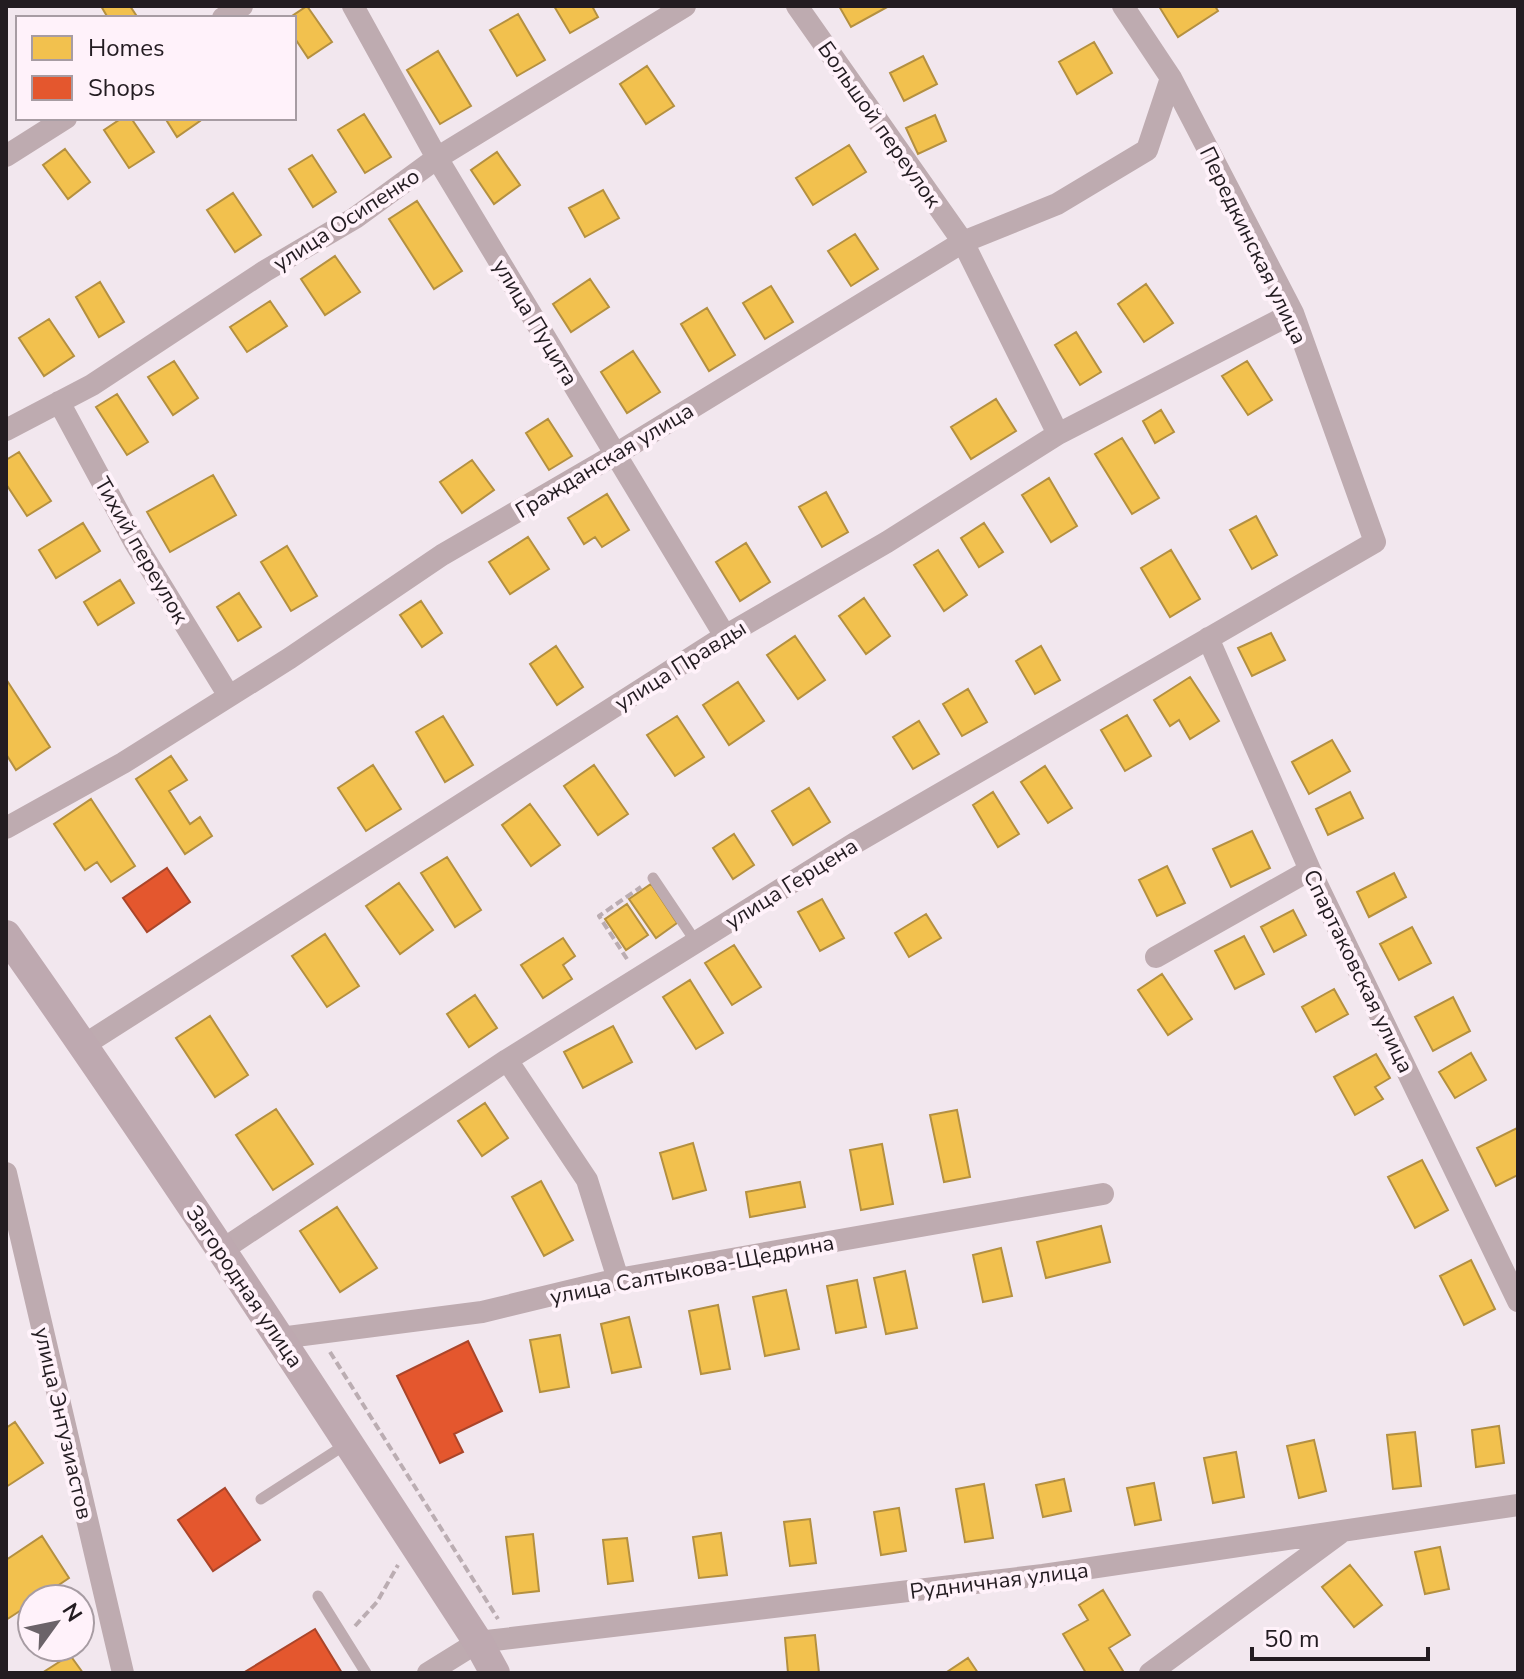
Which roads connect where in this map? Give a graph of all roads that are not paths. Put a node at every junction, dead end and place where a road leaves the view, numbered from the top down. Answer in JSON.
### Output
{"nodes":[{"id":1,"x":353,"y":6,"type":"edge"},
{"id":2,"x":685,"y":6,"type":"edge"},
{"id":3,"x":797,"y":6,"type":"edge"},
{"id":4,"x":1123,"y":6,"type":"edge"},
{"id":5,"x":1171,"y":78,"type":"junction"},
{"id":6,"x":63,"y":120,"type":"edge"},
{"id":7,"x":6,"y":156,"type":"edge"},
{"id":8,"x":437,"y":158,"type":"junction"},
{"id":9,"x":963,"y":242,"type":"junction"},
{"id":10,"x":1293,"y":313,"type":"junction"},
{"id":11,"x":59,"y":402,"type":"junction"},
{"id":12,"x":6,"y":430,"type":"edge"},
{"id":13,"x":1058,"y":434,"type":"junction"},
{"id":14,"x":616,"y":454,"type":"junction"},
{"id":15,"x":1375,"y":542,"type":"joint"},
{"id":16,"x":725,"y":636,"type":"junction"},
{"id":17,"x":1208,"y":638,"type":"junction"},
{"id":18,"x":229,"y":696,"type":"junction"},
{"id":19,"x":6,"y":828,"type":"edge"},
{"id":20,"x":1310,"y":870,"type":"junction"},
{"id":21,"x":653,"y":878,"type":"road end"},
{"id":22,"x":6,"y":935,"type":"edge"},
{"id":23,"x":696,"y":942,"type":"junction"},
{"id":24,"x":1156,"y":957,"type":"dead end"},
{"id":25,"x":84,"y":1045,"type":"junction"},
{"id":26,"x":507,"y":1060,"type":"junction"},
{"id":27,"x":6,"y":1173,"type":"edge"},
{"id":28,"x":1103,"y":1194,"type":"dead end"},
{"id":29,"x":222,"y":1250,"type":"junction"},
{"id":30,"x":618,"y":1279,"type":"junction"},
{"id":31,"x":1518,"y":1301,"type":"edge"},
{"id":32,"x":280,"y":1338,"type":"junction"},
{"id":33,"x":348,"y":1442,"type":"junction"},
{"id":34,"x":261,"y":1499,"type":"dead end"},
{"id":35,"x":1518,"y":1505,"type":"edge"},
{"id":36,"x":1342,"y":1532,"type":"junction"},
{"id":37,"x":318,"y":1596,"type":"dead end"},
{"id":38,"x":478,"y":1642,"type":"junction"},
{"id":39,"x":123,"y":1673,"type":"edge"},
{"id":40,"x":366,"y":1673,"type":"edge"},
{"id":41,"x":428,"y":1673,"type":"edge"},
{"id":42,"x":495,"y":1673,"type":"edge"},
{"id":43,"x":1150,"y":1673,"type":"edge"}],
"edges":[{"from":1,"to":8,"type":"street","name":"улица Пуцита"},
{"from":2,"to":8,"type":"street","name":"улица Осипенко"},
{"from":3,"to":9,"type":"street","name":"Большой переулок"},
{"from":4,"to":5,"type":"street","name":"Передкинская улица"},
{"from":5,"to":9,"type":"street","name":"Гражданская улица"},
{"from":5,"to":10,"type":"street","name":"Передкинская улица"},
{"from":6,"to":7,"type":"street"},
{"from":8,"to":11,"type":"street","name":"улица Осипенко"},
{"from":8,"to":14,"type":"street","name":"улица Пуцита"},
{"from":9,"to":13,"type":"street","name":"Большой переулок"},
{"from":9,"to":14,"type":"street","name":"Гражданская улица"},
{"from":10,"to":13,"type":"street","name":"улица Правды"},
{"from":10,"to":15,"type":"street","name":"Передкинская улица"},
{"from":11,"to":12,"type":"street","name":"улица Осипенко"},
{"from":11,"to":18,"type":"street","name":"Тихий переулок"},
{"from":13,"to":16,"type":"street","name":"улица Правды"},
{"from":14,"to":16,"type":"street","name":"улица Пуцита"},
{"from":14,"to":18,"type":"street","name":"Гражданская улица"},
{"from":15,"to":17,"type":"street","name":"улица Герцена"},
{"from":16,"to":25,"type":"street","name":"улица Правды"},
{"from":17,"to":20,"type":"street","name":"Спартаковская улица"},
{"from":17,"to":23,"type":"street","name":"улица Герцена"},
{"from":18,"to":19,"type":"street","name":"Гражданская улица"},
{"from":20,"to":24,"type":"street"},
{"from":20,"to":31,"type":"street","name":"Спартаковская улица"},
{"from":21,"to":23,"type":"lane"},
{"from":22,"to":25,"type":"street","name":"Загородная улица"},
{"from":23,"to":26,"type":"street","name":"улица Герцена"},
{"from":25,"to":29,"type":"street","name":"Загородная улица"},
{"from":26,"to":29,"type":"street","name":"улица Герцена"},
{"from":26,"to":30,"type":"street"},
{"from":27,"to":39,"type":"street","name":"улица Энтузиастов"},
{"from":28,"to":30,"type":"street","name":"улица Салтыкова-Щедрина"},
{"from":29,"to":32,"type":"street","name":"Загородная улица"},
{"from":30,"to":32,"type":"street","name":"улица Салтыкова-Щедрина"},
{"from":32,"to":33,"type":"street","name":"Загородная улица"},
{"from":33,"to":34,"type":"lane"},
{"from":33,"to":38,"type":"street","name":"Загородная улица"},
{"from":35,"to":36,"type":"street","name":"Рудничная улица"},
{"from":36,"to":38,"type":"street","name":"Рудничная улица"},
{"from":36,"to":43,"type":"street"},
{"from":37,"to":40,"type":"lane"},
{"from":38,"to":41,"type":"street"},
{"from":38,"to":42,"type":"street","name":"Загородная улица"}]}
